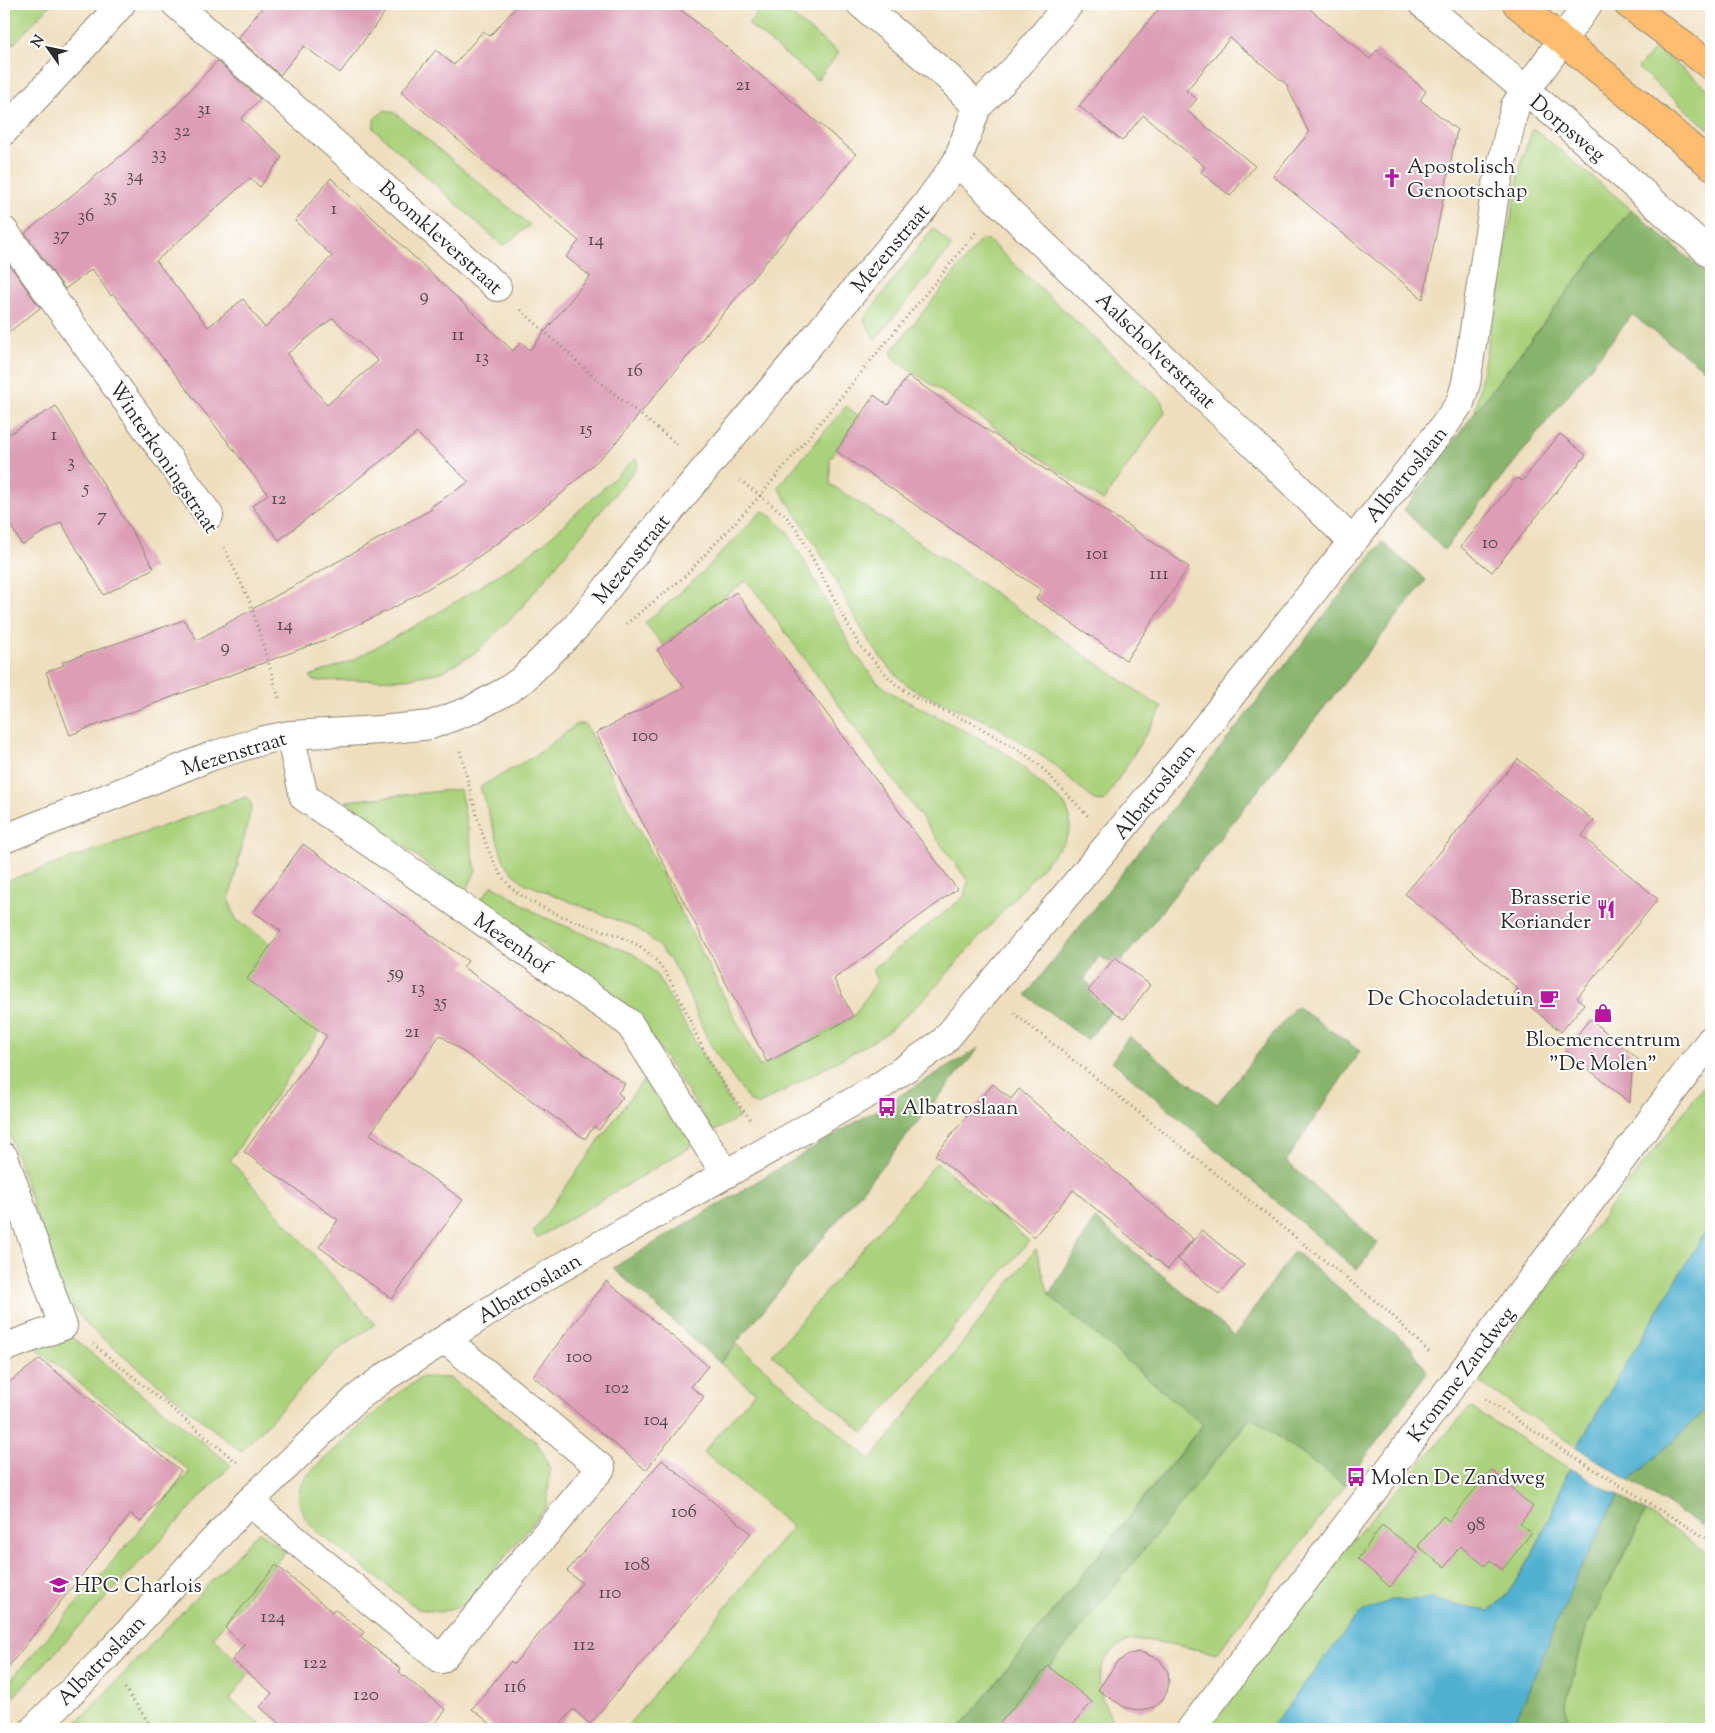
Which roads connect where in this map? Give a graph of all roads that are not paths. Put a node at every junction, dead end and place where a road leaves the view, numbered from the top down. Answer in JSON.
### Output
{"nodes":[{"id":1,"x":121,"y":4,"type":"edge"},
{"id":2,"x":176,"y":4,"type":"edge"},
{"id":3,"x":860,"y":4,"type":"edge"},
{"id":4,"x":1069,"y":4,"type":"edge"},
{"id":5,"x":1422,"y":4,"type":"edge"},
{"id":6,"x":1517,"y":4,"type":"edge"},
{"id":7,"x":1588,"y":4,"type":"edge"},
{"id":8,"x":1628,"y":4,"type":"edge"},
{"id":9,"x":1560,"y":39,"type":"junction"},
{"id":10,"x":1711,"y":66,"type":"edge"},
{"id":11,"x":1524,"y":90,"type":"junction"},
{"id":12,"x":977,"y":107,"type":"junction"},
{"id":13,"x":4,"y":131,"type":"edge"},
{"id":14,"x":957,"y":162,"type":"junction"},
{"id":15,"x":1711,"y":165,"type":"edge"},
{"id":16,"x":4,"y":231,"type":"edge"},
{"id":17,"x":1711,"y":254,"type":"edge"},
{"id":18,"x":497,"y":287,"type":"road end"},
{"id":19,"x":209,"y":515,"type":"road end"},
{"id":20,"x":1352,"y":541,"type":"junction"},
{"id":21,"x":290,"y":734,"type":"junction"},
{"id":22,"x":4,"y":839,"type":"edge"},
{"id":23,"x":1711,"y":1040,"type":"edge"},
{"id":24,"x":4,"y":1157,"type":"edge"},
{"id":25,"x":725,"y":1173,"type":"junction"},
{"id":26,"x":446,"y":1340,"type":"junction"},
{"id":27,"x":4,"y":1348,"type":"edge"},
{"id":28,"x":258,"y":1494,"type":"junction"},
{"id":29,"x":34,"y":1729,"type":"edge"},
{"id":30,"x":1191,"y":1729,"type":"edge"}],
"edges":[{"from":1,"to":13,"type":"street"},
{"from":2,"to":18,"type":"street","name":"Boomkleverstraat"},
{"from":3,"to":12,"type":"street"},
{"from":4,"to":12,"type":"street","name":"Mezenstraat"},
{"from":5,"to":11,"type":"street","name":"Dorpsweg"},
{"from":6,"to":9,"type":"main road"},
{"from":7,"to":9,"type":"street","name":"Albatroslaan"},
{"from":8,"to":10,"type":"main road"},
{"from":9,"to":11,"type":"street","name":"Albatroslaan"},
{"from":9,"to":15,"type":"main road"},
{"from":11,"to":17,"type":"street","name":"Dorpsweg"},
{"from":11,"to":20,"type":"street","name":"Albatroslaan"},
{"from":12,"to":14,"type":"street","name":"Mezenstraat"},
{"from":14,"to":20,"type":"street","name":"Aalscholverstraat"},
{"from":14,"to":21,"type":"street","name":"Mezenstraat"},
{"from":16,"to":19,"type":"street","name":"Winterkoningstraat"},
{"from":20,"to":25,"type":"street","name":"Albatroslaan"},
{"from":21,"to":22,"type":"street","name":"Mezenstraat"},
{"from":21,"to":25,"type":"street","name":"Mezenhof"},
{"from":23,"to":30,"type":"street","name":"Kromme Zandweg"},
{"from":24,"to":27,"type":"street"},
{"from":25,"to":26,"type":"street","name":"Albatroslaan"},
{"from":26,"to":28,"type":"street","name":"Albatroslaan"},
{"from":26,"to":28,"type":"street"},
{"from":28,"to":29,"type":"street","name":"Albatroslaan"}]}
